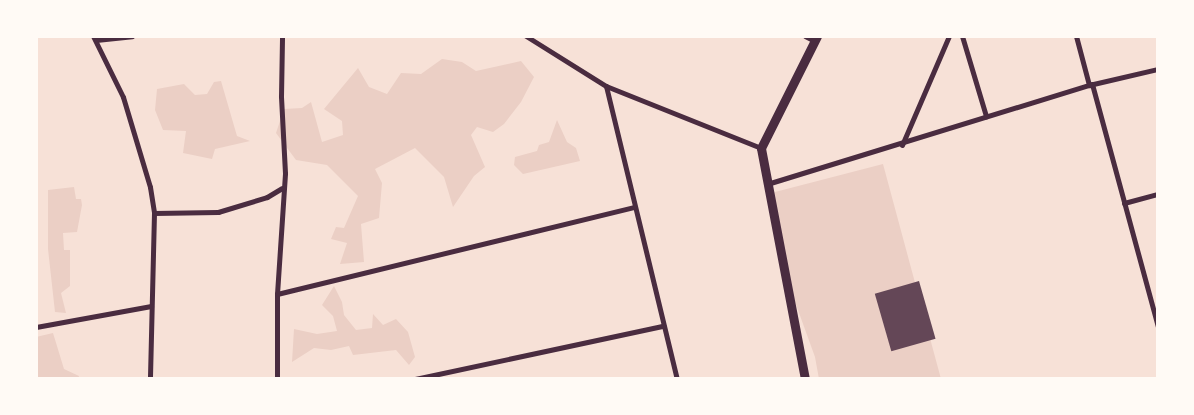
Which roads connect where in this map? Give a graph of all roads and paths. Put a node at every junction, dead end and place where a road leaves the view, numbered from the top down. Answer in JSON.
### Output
{"nodes":[{"id":1,"x":132,"y":36,"type":"edge"},
{"id":2,"x":282,"y":36,"type":"edge"},
{"id":3,"x":526,"y":36,"type":"edge"},
{"id":4,"x":805,"y":36,"type":"edge"},
{"id":5,"x":950,"y":36,"type":"edge"},
{"id":6,"x":962,"y":36,"type":"edge"},
{"id":7,"x":1076,"y":36,"type":"edge"},
{"id":8,"x":95,"y":38,"type":"edge"},
{"id":9,"x":816,"y":39,"type":"edge"},
{"id":10,"x":1158,"y":69,"type":"edge"},
{"id":11,"x":1090,"y":85,"type":"junction"},
{"id":12,"x":606,"y":86,"type":"junction"},
{"id":13,"x":986,"y":116,"type":"junction"},
{"id":14,"x":902,"y":145,"type":"junction"},
{"id":15,"x":761,"y":148,"type":"junction"},
{"id":16,"x":766,"y":184,"type":"junction"},
{"id":17,"x":282,"y":188,"type":"junction"},
{"id":18,"x":1158,"y":194,"type":"edge"},
{"id":19,"x":1124,"y":203,"type":"junction"},
{"id":20,"x":634,"y":207,"type":"junction"},
{"id":21,"x":154,"y":213,"type":"junction"},
{"id":22,"x":277,"y":294,"type":"junction"},
{"id":23,"x":151,"y":306,"type":"junction"},
{"id":24,"x":1156,"y":314,"type":"edge"},
{"id":25,"x":664,"y":326,"type":"junction"},
{"id":26,"x":36,"y":327,"type":"edge"},
{"id":27,"x":1158,"y":327,"type":"edge"},
{"id":28,"x":150,"y":379,"type":"edge"},
{"id":29,"x":277,"y":379,"type":"edge"},
{"id":30,"x":415,"y":379,"type":"edge"},
{"id":31,"x":677,"y":379,"type":"edge"},
{"id":32,"x":805,"y":379,"type":"edge"}],
"edges":[{"from":1,"to":8,"type":"street"},
{"from":2,"to":17,"type":"street"},
{"from":3,"to":12,"type":"street"},
{"from":4,"to":9,"type":"street"},
{"from":5,"to":14,"type":"street"},
{"from":6,"to":13,"type":"street"},
{"from":7,"to":11,"type":"street"},
{"from":8,"to":21,"type":"street"},
{"from":9,"to":15,"type":"street"},
{"from":10,"to":11,"type":"street"},
{"from":11,"to":13,"type":"street"},
{"from":11,"to":19,"type":"street"},
{"from":12,"to":15,"type":"street"},
{"from":12,"to":20,"type":"street"},
{"from":13,"to":14,"type":"street"},
{"from":14,"to":16,"type":"street"},
{"from":15,"to":16,"type":"street"},
{"from":16,"to":32,"type":"street"},
{"from":17,"to":21,"type":"street"},
{"from":17,"to":22,"type":"street"},
{"from":18,"to":19,"type":"street"},
{"from":19,"to":24,"type":"street"},
{"from":20,"to":22,"type":"street"},
{"from":20,"to":25,"type":"street"},
{"from":21,"to":23,"type":"street"},
{"from":22,"to":29,"type":"street"},
{"from":23,"to":26,"type":"street"},
{"from":23,"to":28,"type":"street"},
{"from":24,"to":27,"type":"street"},
{"from":25,"to":30,"type":"street"},
{"from":25,"to":31,"type":"street"}]}
